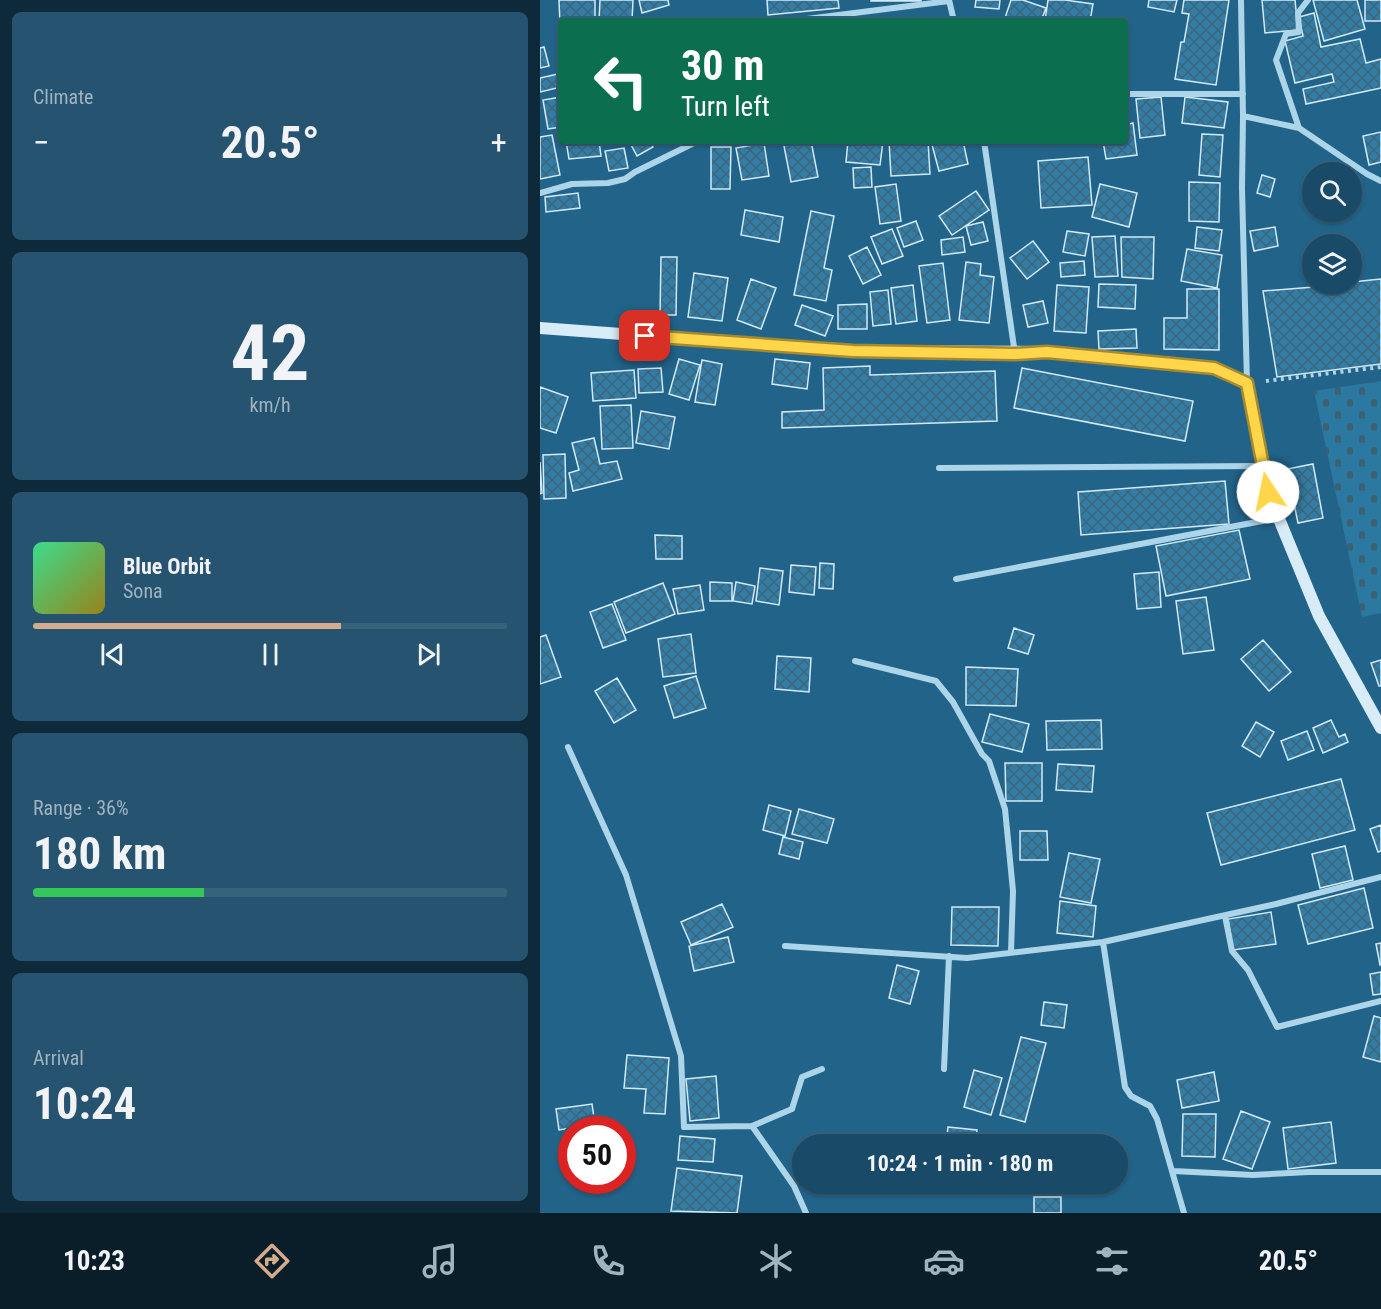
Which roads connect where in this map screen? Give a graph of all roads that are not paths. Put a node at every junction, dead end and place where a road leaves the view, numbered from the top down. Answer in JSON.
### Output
{"nodes":[{"id":1,"x":1240,"y":0,"type":"edge"},
{"id":2,"x":1308,"y":0,"type":"edge"},
{"id":3,"x":949,"y":1,"type":"edge"},
{"id":4,"x":815,"y":18,"type":"edge"},
{"id":5,"x":953,"y":18,"type":"edge"},
{"id":6,"x":1128,"y":94,"type":"edge"},
{"id":7,"x":1243,"y":94,"type":"junction"},
{"id":8,"x":1243,"y":116,"type":"junction"},
{"id":9,"x":1299,"y":128,"type":"junction"},
{"id":10,"x":692,"y":144,"type":"edge"},
{"id":11,"x":984,"y":144,"type":"edge"},
{"id":12,"x":1381,"y":181,"type":"edge"},
{"id":13,"x":540,"y":193,"type":"edge"},
{"id":14,"x":540,"y":328,"type":"edge"},
{"id":15,"x":1015,"y":354,"type":"junction"},
{"id":16,"x":1247,"y":383,"type":"junction"},
{"id":17,"x":1263,"y":466,"type":"junction"},
{"id":18,"x":939,"y":468,"type":"dead end"},
{"id":19,"x":1279,"y":518,"type":"junction"},
{"id":20,"x":956,"y":579,"type":"dead end"},
{"id":21,"x":855,"y":661,"type":"dead end"},
{"id":22,"x":1381,"y":726,"type":"edge"},
{"id":23,"x":568,"y":747,"type":"dead end"},
{"id":24,"x":1381,"y":877,"type":"edge"},
{"id":25,"x":1225,"y":915,"type":"junction"},
{"id":26,"x":1103,"y":942,"type":"junction"},
{"id":27,"x":785,"y":946,"type":"dead end"},
{"id":28,"x":1011,"y":952,"type":"junction"},
{"id":29,"x":949,"y":956,"type":"junction"},
{"id":30,"x":1381,"y":1001,"type":"edge"},
{"id":31,"x":822,"y":1069,"type":"dead end"},
{"id":32,"x":944,"y":1069,"type":"dead end"},
{"id":33,"x":752,"y":1126,"type":"junction"},
{"id":34,"x":1173,"y":1171,"type":"junction"},
{"id":35,"x":1381,"y":1172,"type":"edge"},
{"id":36,"x":806,"y":1213,"type":"edge"},
{"id":37,"x":1184,"y":1213,"type":"edge"}],
"edges":[{"from":1,"to":7,"type":"street"},
{"from":2,"to":9,"type":"street"},
{"from":3,"to":4,"type":"street"},
{"from":3,"to":5,"type":"street"},
{"from":6,"to":7,"type":"street"},
{"from":7,"to":8,"type":"street"},
{"from":8,"to":9,"type":"street"},
{"from":8,"to":16,"type":"street"},
{"from":9,"to":12,"type":"street"},
{"from":10,"to":13,"type":"street"},
{"from":11,"to":15,"type":"street"},
{"from":14,"to":15,"type":"street"},
{"from":15,"to":16,"type":"street"},
{"from":16,"to":17,"type":"street"},
{"from":17,"to":18,"type":"street"},
{"from":17,"to":19,"type":"street"},
{"from":19,"to":20,"type":"street"},
{"from":19,"to":22,"type":"street"},
{"from":21,"to":28,"type":"street"},
{"from":23,"to":33,"type":"street"},
{"from":24,"to":25,"type":"street"},
{"from":25,"to":26,"type":"street"},
{"from":25,"to":30,"type":"street"},
{"from":26,"to":28,"type":"street"},
{"from":26,"to":34,"type":"street"},
{"from":27,"to":29,"type":"street"},
{"from":28,"to":29,"type":"street"},
{"from":29,"to":32,"type":"street"},
{"from":31,"to":33,"type":"street"},
{"from":33,"to":36,"type":"street"},
{"from":34,"to":35,"type":"street"},
{"from":34,"to":37,"type":"street"}]}
